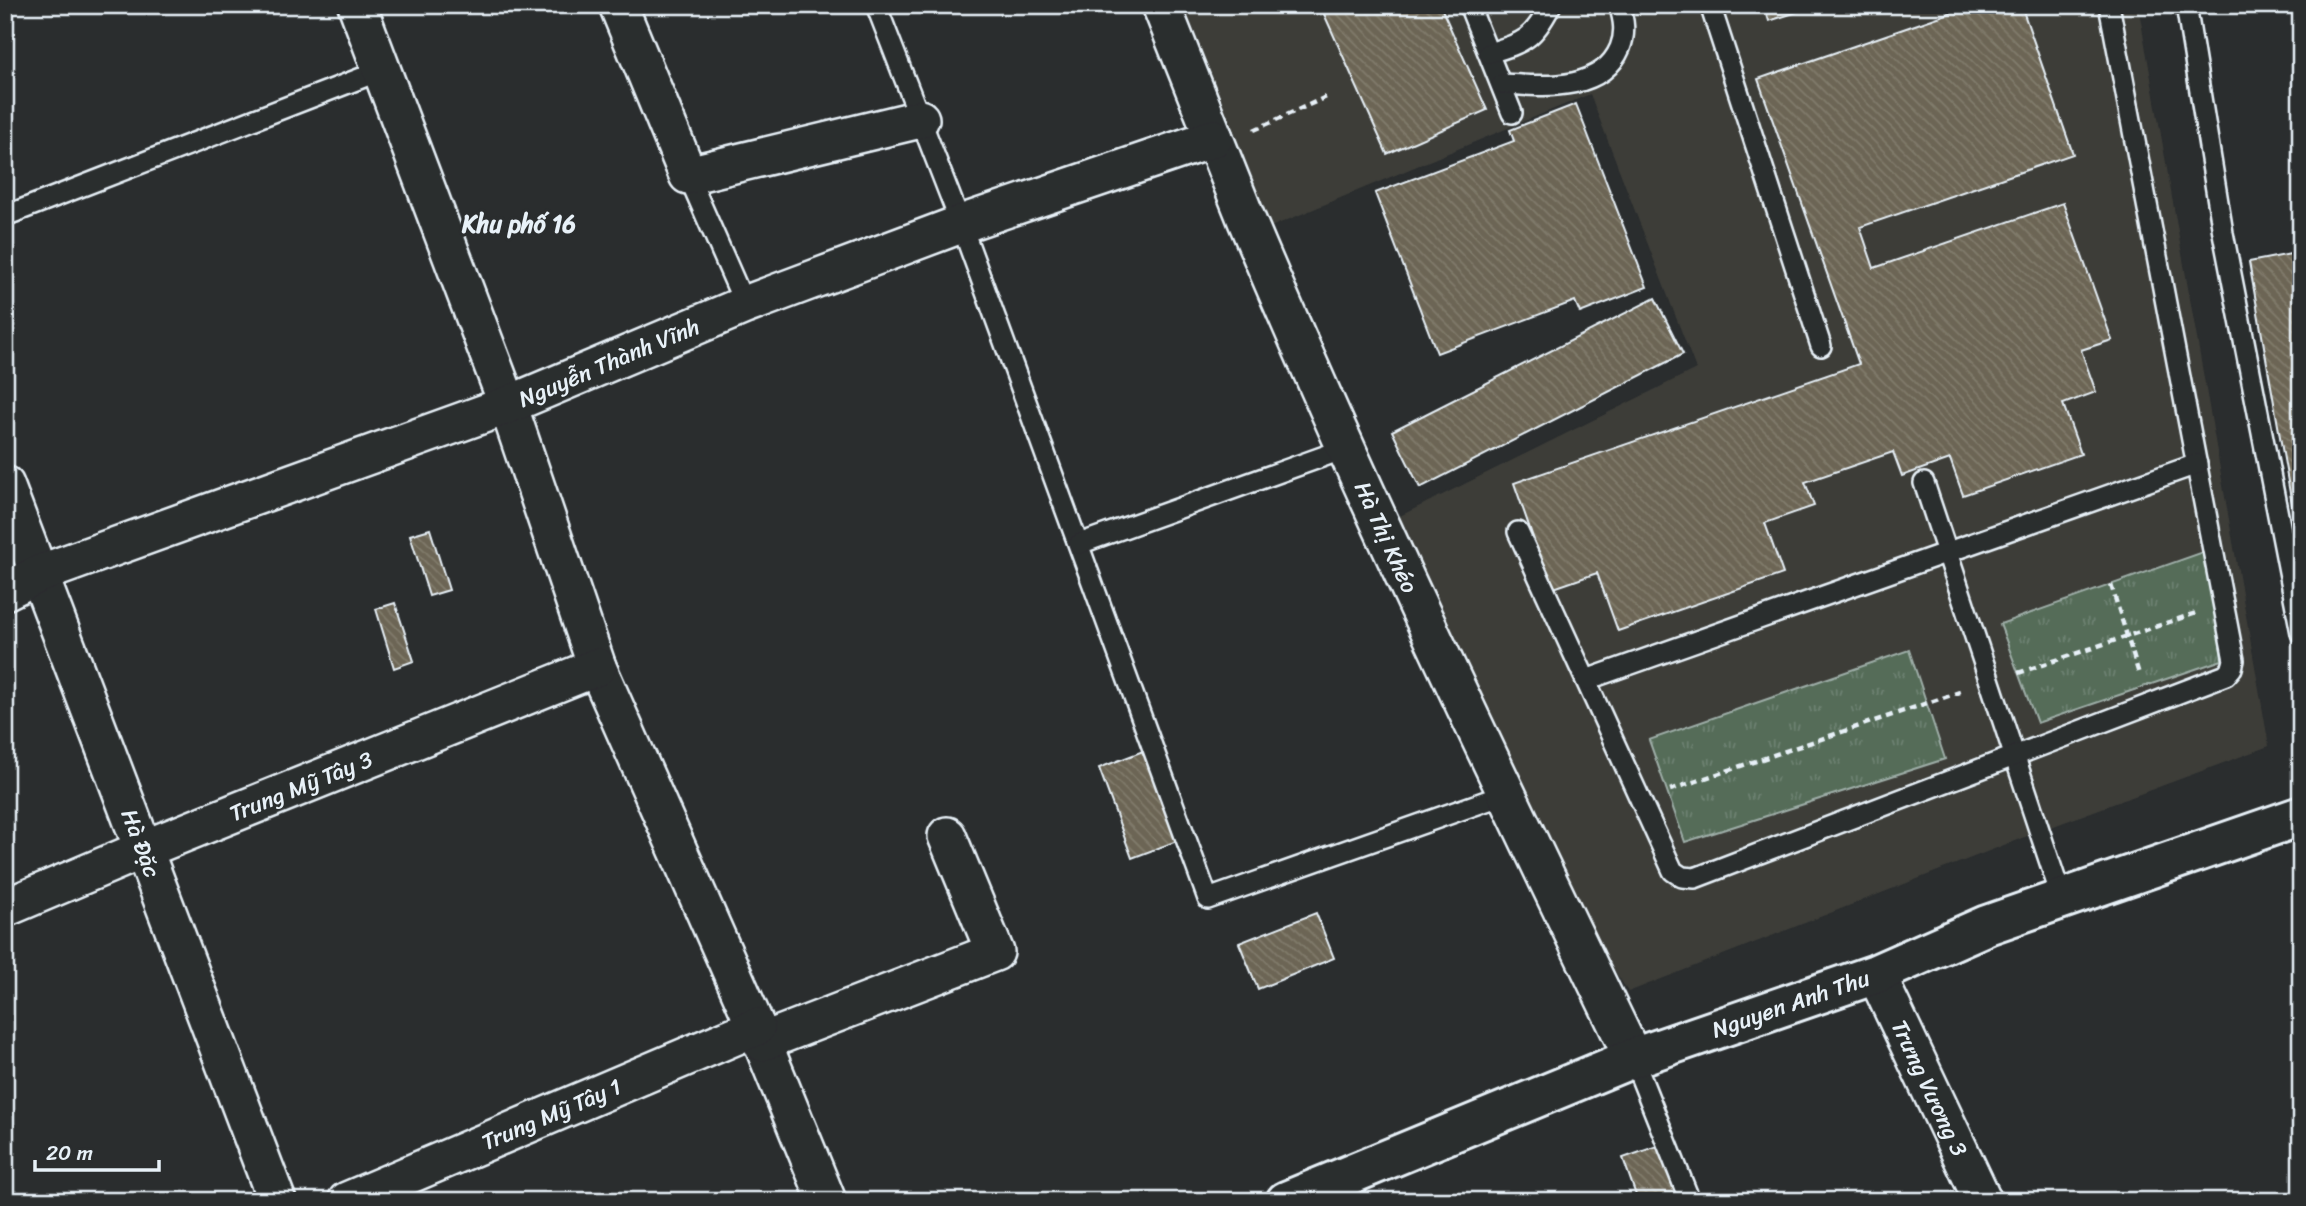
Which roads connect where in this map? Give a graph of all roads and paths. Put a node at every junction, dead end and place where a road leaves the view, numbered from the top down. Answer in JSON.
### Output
{"nodes":[{"id":1,"x":357,"y":5,"type":"edge"},
{"id":2,"x":618,"y":5,"type":"edge"},
{"id":3,"x":876,"y":5,"type":"edge"},
{"id":4,"x":1161,"y":5,"type":"edge"},
{"id":5,"x":1469,"y":5,"type":"edge"},
{"id":6,"x":1551,"y":5,"type":"edge"},
{"id":7,"x":1619,"y":5,"type":"edge"},
{"id":8,"x":1710,"y":5,"type":"edge"},
{"id":9,"x":2109,"y":5,"type":"edge"},
{"id":10,"x":2186,"y":5,"type":"edge"},
{"id":11,"x":1489,"y":53,"type":"junction"},
{"id":12,"x":382,"y":70,"type":"junction"},
{"id":13,"x":1502,"y":84,"type":"junction"},
{"id":14,"x":1326,"y":97,"type":"dead end"},
{"id":15,"x":1513,"y":113,"type":"dead end"},
{"id":16,"x":920,"y":119,"type":"junction"},
{"id":17,"x":1216,"y":142,"type":"junction"},
{"id":18,"x":688,"y":175,"type":"junction"},
{"id":19,"x":5,"y":216,"type":"edge"},
{"id":20,"x":961,"y":224,"type":"junction"},
{"id":21,"x":746,"y":305,"type":"junction"},
{"id":22,"x":1821,"y":346,"type":"dead end"},
{"id":23,"x":508,"y":405,"type":"junction"},
{"id":24,"x":1348,"y":449,"type":"junction"},
{"id":25,"x":2197,"y":464,"type":"junction"},
{"id":26,"x":1924,"y":483,"type":"dead end"},
{"id":27,"x":5,"y":485,"type":"edge"},
{"id":28,"x":1518,"y":532,"type":"dead end"},
{"id":29,"x":1079,"y":544,"type":"junction"},
{"id":30,"x":1947,"y":552,"type":"junction"},
{"id":31,"x":39,"y":575,"type":"junction"},
{"id":32,"x":2111,"y":585,"type":"dead end"},
{"id":33,"x":5,"y":591,"type":"edge"},
{"id":34,"x":2223,"y":604,"type":"junction"},
{"id":35,"x":2301,"y":633,"type":"edge"},
{"id":36,"x":2127,"y":636,"type":"junction"},
{"id":37,"x":597,"y":667,"type":"junction"},
{"id":38,"x":1586,"y":680,"type":"junction"},
{"id":39,"x":1990,"y":682,"type":"junction"},
{"id":40,"x":2148,"y":705,"type":"junction"},
{"id":41,"x":2014,"y":756,"type":"junction"},
{"id":42,"x":1507,"y":794,"type":"junction"},
{"id":43,"x":1641,"y":800,"type":"junction"},
{"id":44,"x":2301,"y":816,"type":"edge"},
{"id":45,"x":947,"y":836,"type":"dead end"},
{"id":46,"x":142,"y":850,"type":"junction"},
{"id":47,"x":2062,"y":899,"type":"junction"},
{"id":48,"x":5,"y":908,"type":"edge"},
{"id":49,"x":1876,"y":974,"type":"junction"},
{"id":50,"x":759,"y":1035,"type":"junction"},
{"id":51,"x":1633,"y":1058,"type":"junction"},
{"id":52,"x":1307,"y":1197,"type":"edge"},
{"id":53,"x":277,"y":1201,"type":"edge"},
{"id":54,"x":347,"y":1201,"type":"edge"},
{"id":55,"x":827,"y":1201,"type":"edge"},
{"id":56,"x":1690,"y":1201,"type":"edge"},
{"id":57,"x":1983,"y":1201,"type":"edge"}],
"edges":[{"from":1,"to":12,"type":"street"},
{"from":2,"to":18,"type":"street"},
{"from":3,"to":16,"type":"lane"},
{"from":4,"to":17,"type":"street","name":"Hà Thị Khéo"},
{"from":5,"to":11,"type":"lane"},
{"from":6,"to":11,"type":"lane"},
{"from":7,"to":13,"type":"lane"},
{"from":8,"to":22,"type":"lane"},
{"from":9,"to":25,"type":"lane"},
{"from":10,"to":35,"type":"lane"},
{"from":11,"to":13,"type":"lane"},
{"from":12,"to":19,"type":"lane"},
{"from":12,"to":23,"type":"street"},
{"from":13,"to":15,"type":"lane"},
{"from":14,"to":17,"type":"path"},
{"from":16,"to":18,"type":"street"},
{"from":16,"to":20,"type":"lane"},
{"from":17,"to":20,"type":"street","name":"Nguyễn Thành Vĩnh"},
{"from":17,"to":24,"type":"street","name":"Hà Thị Khéo"},
{"from":18,"to":21,"type":"lane"},
{"from":20,"to":21,"type":"street","name":"Nguyễn Thành Vĩnh"},
{"from":20,"to":29,"type":"lane"},
{"from":21,"to":23,"type":"street","name":"Nguyễn Thành Vĩnh"},
{"from":23,"to":31,"type":"street","name":"Nguyễn Thành Vĩnh"},
{"from":23,"to":37,"type":"street"},
{"from":24,"to":29,"type":"lane"},
{"from":24,"to":42,"type":"street","name":"Hà Thị Khéo"},
{"from":25,"to":30,"type":"lane"},
{"from":25,"to":34,"type":"lane"},
{"from":26,"to":30,"type":"lane"},
{"from":27,"to":31,"type":"street","name":"Hà Đặc"},
{"from":28,"to":38,"type":"lane"},
{"from":29,"to":42,"type":"lane"},
{"from":30,"to":38,"type":"lane"},
{"from":30,"to":39,"type":"lane"},
{"from":31,"to":33,"type":"street","name":"Nguyễn Thành Vĩnh"},
{"from":31,"to":46,"type":"street","name":"Hà Đặc"},
{"from":32,"to":36,"type":"path"},
{"from":34,"to":36,"type":"path"},
{"from":34,"to":40,"type":"lane"},
{"from":36,"to":39,"type":"path"},
{"from":36,"to":40,"type":"path"},
{"from":37,"to":46,"type":"street","name":"Trung Mỹ Tây 3"},
{"from":37,"to":50,"type":"street"},
{"from":38,"to":43,"type":"lane"},
{"from":39,"to":41,"type":"lane"},
{"from":39,"to":43,"type":"path"},
{"from":40,"to":41,"type":"lane"},
{"from":41,"to":43,"type":"lane"},
{"from":41,"to":47,"type":"lane"},
{"from":42,"to":51,"type":"street","name":"Hà Thị Khéo"},
{"from":44,"to":47,"type":"main road","name":"Nguyen Anh Thu"},
{"from":45,"to":50,"type":"street","name":"Trung Mỹ Tây 1"},
{"from":46,"to":48,"type":"street","name":"Trung Mỹ Tây 3"},
{"from":46,"to":53,"type":"street","name":"Hà Đặc"},
{"from":47,"to":49,"type":"main road","name":"Nguyen Anh Thu"},
{"from":49,"to":51,"type":"main road","name":"Nguyen Anh Thu"},
{"from":49,"to":57,"type":"street","name":"Trưng Vương 3"},
{"from":50,"to":54,"type":"street","name":"Trung Mỹ Tây 1"},
{"from":50,"to":55,"type":"street"},
{"from":51,"to":52,"type":"main road","name":"Nguyen Anh Thu"},
{"from":51,"to":56,"type":"lane"}]}
